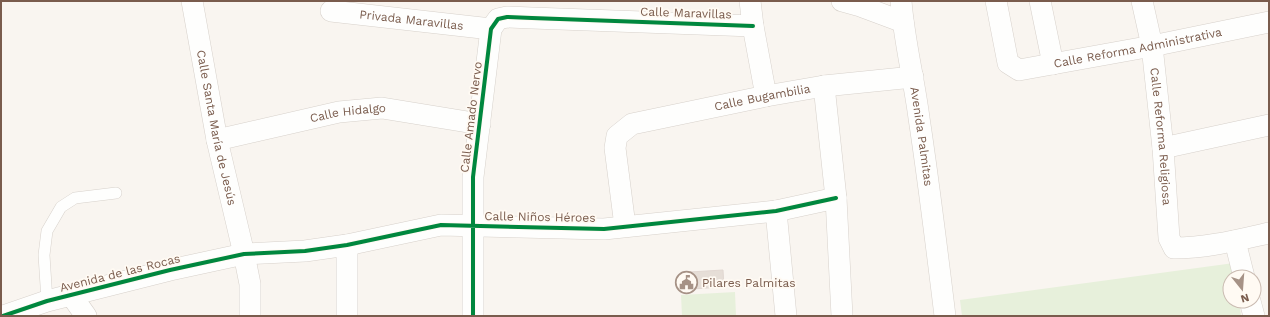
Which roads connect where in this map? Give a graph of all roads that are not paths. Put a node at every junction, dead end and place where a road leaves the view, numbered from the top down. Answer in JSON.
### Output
{"nodes":[{"id":1,"x":192,"y":1,"type":"edge"},
{"id":2,"x":750,"y":1,"type":"edge"},
{"id":3,"x":842,"y":1,"type":"edge"},
{"id":4,"x":901,"y":1,"type":"edge"},
{"id":5,"x":996,"y":1,"type":"edge"},
{"id":6,"x":1040,"y":1,"type":"edge"},
{"id":7,"x":1142,"y":1,"type":"edge"},
{"id":8,"x":532,"y":9,"type":"edge"},
{"id":9,"x":331,"y":11,"type":"dead end"},
{"id":10,"x":903,"y":22,"type":"junction"},
{"id":11,"x":1269,"y":22,"type":"edge"},
{"id":12,"x":495,"y":24,"type":"junction"},
{"id":13,"x":753,"y":26,"type":"junction"},
{"id":14,"x":1152,"y":46,"type":"junction"},
{"id":15,"x":1053,"y":64,"type":"junction"},
{"id":16,"x":913,"y":77,"type":"junction"},
{"id":17,"x":824,"y":86,"type":"junction"},
{"id":18,"x":766,"y":96,"type":"junction"},
{"id":19,"x":480,"y":124,"type":"junction"},
{"id":20,"x":1269,"y":125,"type":"edge"},
{"id":21,"x":217,"y":140,"type":"junction"},
{"id":22,"x":1163,"y":148,"type":"junction"},
{"id":23,"x":116,"y":193,"type":"dead end"},
{"id":24,"x":836,"y":198,"type":"junction"},
{"id":25,"x":776,"y":211,"type":"junction"},
{"id":26,"x":474,"y":225,"type":"junction"},
{"id":27,"x":625,"y":226,"type":"junction"},
{"id":28,"x":1269,"y":233,"type":"edge"},
{"id":29,"x":1235,"y":241,"type":"junction"},
{"id":30,"x":347,"y":245,"type":"junction"},
{"id":31,"x":244,"y":254,"type":"junction"},
{"id":32,"x":1242,"y":269,"type":"edge"},
{"id":33,"x":72,"y":295,"type":"junction"},
{"id":34,"x":47,"y":301,"type":"junction"},
{"id":35,"x":3,"y":316,"type":"edge"},
{"id":36,"x":86,"y":316,"type":"edge"},
{"id":37,"x":250,"y":316,"type":"edge"},
{"id":38,"x":348,"y":316,"type":"edge"},
{"id":39,"x":474,"y":316,"type":"edge"},
{"id":40,"x":786,"y":316,"type":"edge"},
{"id":41,"x":842,"y":316,"type":"edge"},
{"id":42,"x":945,"y":316,"type":"edge"}],
"edges":[{"from":1,"to":21,"type":"street","name":"Calle Santa María de Jesús"},
{"from":2,"to":13,"type":"street"},
{"from":3,"to":10,"type":"street"},
{"from":4,"to":10,"type":"street","name":"Avenida Palmitas"},
{"from":5,"to":15,"type":"street","name":"Calle Reforma Administrativa"},
{"from":6,"to":15,"type":"street"},
{"from":7,"to":14,"type":"street","name":"Calle Reforma Religiosa"},
{"from":8,"to":12,"type":"street","name":"Calle Maravillas"},
{"from":8,"to":13,"type":"street","name":"Calle Maravillas"},
{"from":9,"to":12,"type":"street","name":"Privada Maravillas"},
{"from":10,"to":16,"type":"street","name":"Avenida Palmitas"},
{"from":11,"to":14,"type":"street","name":"Calle Reforma Administrativa"},
{"from":12,"to":19,"type":"street","name":"Calle Amado Nervo"},
{"from":13,"to":18,"type":"street"},
{"from":14,"to":15,"type":"street","name":"Calle Reforma Administrativa"},
{"from":14,"to":22,"type":"street","name":"Calle Reforma Religiosa"},
{"from":16,"to":17,"type":"street","name":"Calle Bugambilia"},
{"from":16,"to":42,"type":"street","name":"Avenida Palmitas"},
{"from":17,"to":18,"type":"street","name":"Calle Bugambilia"},
{"from":17,"to":24,"type":"street"},
{"from":18,"to":27,"type":"street","name":"Calle Bugambilia"},
{"from":19,"to":21,"type":"street","name":"Calle Hidalgo"},
{"from":19,"to":26,"type":"street","name":"Calle Amado Nervo"},
{"from":20,"to":22,"type":"street"},
{"from":21,"to":31,"type":"street","name":"Calle Santa María de Jesús"},
{"from":22,"to":29,"type":"street","name":"Calle Reforma Religiosa"},
{"from":23,"to":34,"type":"lane"},
{"from":24,"to":25,"type":"street","name":"Calle Niños Héroes"},
{"from":24,"to":41,"type":"street"},
{"from":25,"to":27,"type":"street","name":"Calle Niños Héroes"},
{"from":25,"to":40,"type":"street"},
{"from":26,"to":27,"type":"street","name":"Calle Niños Héroes"},
{"from":26,"to":30,"type":"street","name":"Calle Niños Héroes"},
{"from":26,"to":39,"type":"street","name":"Calle Amado Nervo"},
{"from":28,"to":29,"type":"street"},
{"from":29,"to":32,"type":"street"},
{"from":30,"to":31,"type":"street","name":"Calle Niños Héroes"},
{"from":30,"to":38,"type":"street"},
{"from":31,"to":33,"type":"street","name":"Avenida de las Rocas"},
{"from":31,"to":37,"type":"street","name":"Calle Santa María de Jesús"},
{"from":33,"to":34,"type":"street","name":"Avenida de las Rocas"},
{"from":33,"to":36,"type":"street"},
{"from":34,"to":35,"type":"street","name":"Avenida de las Rocas"}]}
